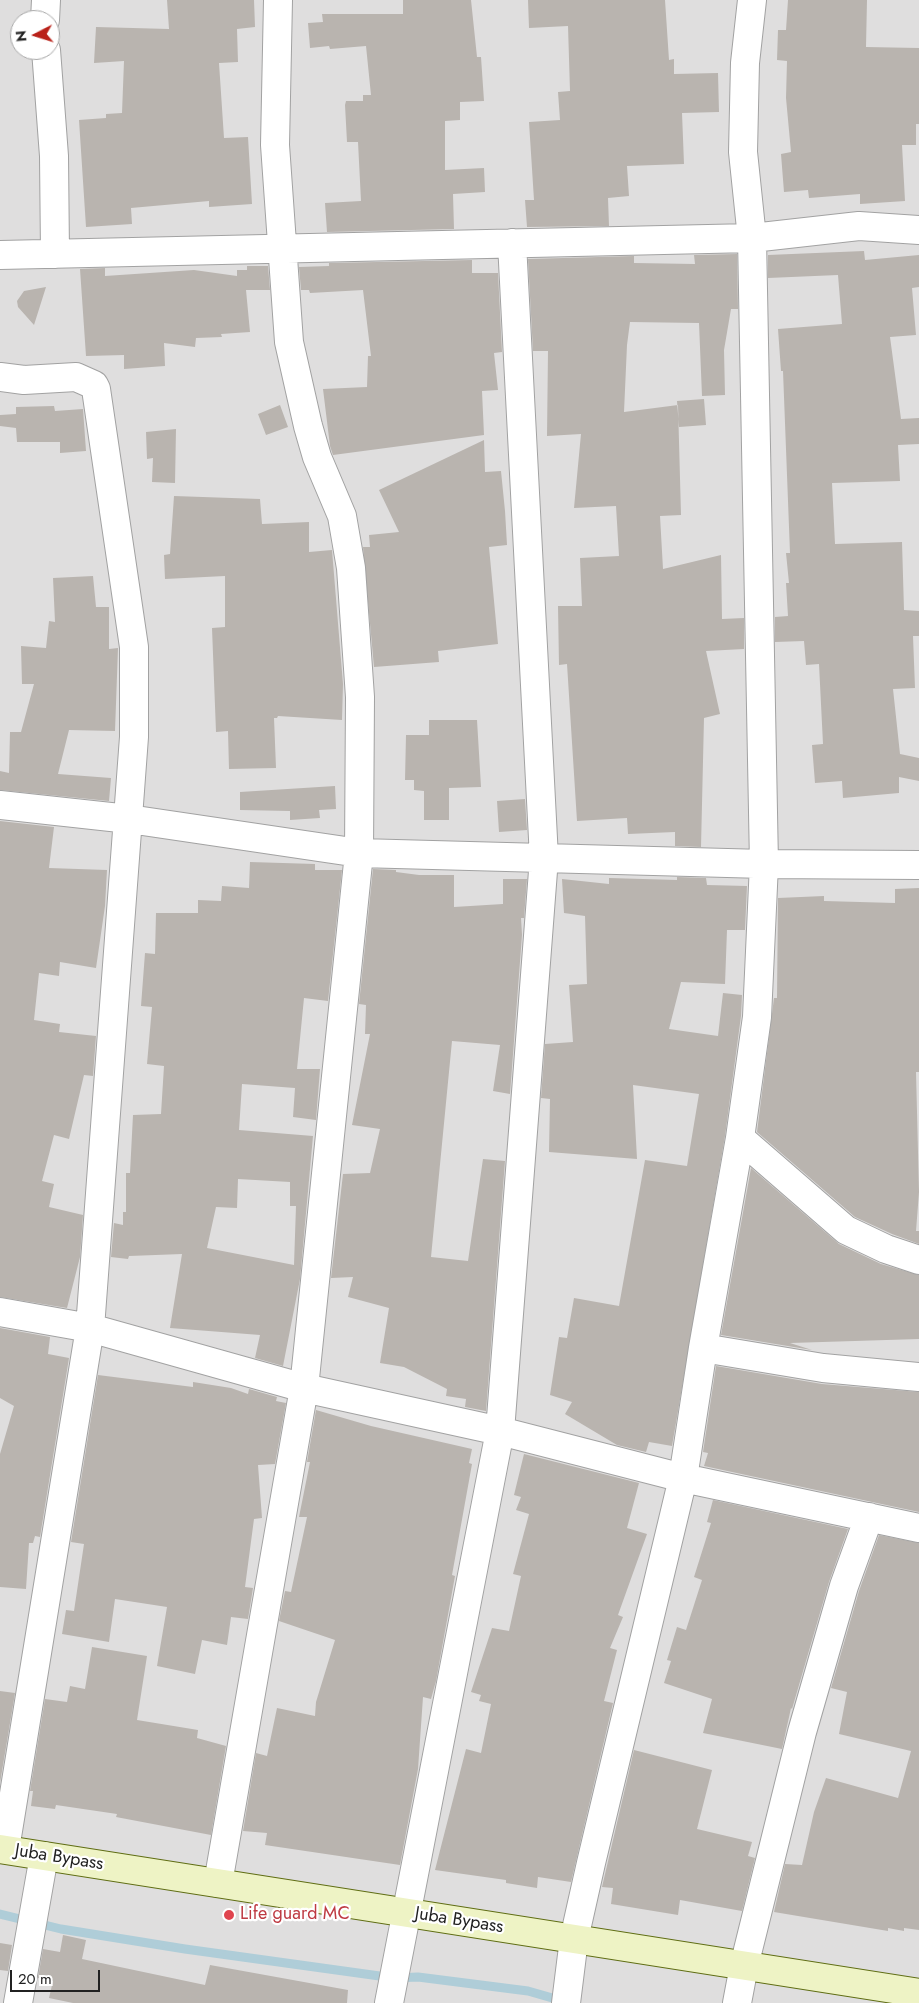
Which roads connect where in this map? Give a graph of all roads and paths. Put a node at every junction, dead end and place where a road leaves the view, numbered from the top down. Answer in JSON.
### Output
{"nodes":[{"id":1,"x":278,"y":0,"type":"edge"},
{"id":2,"x":752,"y":0,"type":"edge"},
{"id":3,"x":47,"y":60,"type":"edge"},
{"id":4,"x":919,"y":230,"type":"edge"},
{"id":5,"x":752,"y":238,"type":"junction"},
{"id":6,"x":512,"y":243,"type":"junction"},
{"id":7,"x":282,"y":247,"type":"junction"},
{"id":8,"x":56,"y":254,"type":"junction"},
{"id":9,"x":0,"y":257,"type":"edge"},
{"id":10,"x":0,"y":377,"type":"edge"},
{"id":11,"x":0,"y":805,"type":"edge"},
{"id":12,"x":130,"y":820,"type":"junction"},
{"id":13,"x":359,"y":854,"type":"junction"},
{"id":14,"x":544,"y":858,"type":"junction"},
{"id":15,"x":764,"y":864,"type":"junction"},
{"id":16,"x":919,"y":865,"type":"edge"},
{"id":17,"x":740,"y":1138,"type":"junction"},
{"id":18,"x":919,"y":1260,"type":"edge"},
{"id":19,"x":0,"y":1312,"type":"edge"},
{"id":20,"x":90,"y":1328,"type":"junction"},
{"id":21,"x":703,"y":1348,"type":"junction"},
{"id":22,"x":919,"y":1377,"type":"edge"},
{"id":23,"x":304,"y":1388,"type":"junction"},
{"id":24,"x":500,"y":1431,"type":"junction"},
{"id":25,"x":683,"y":1478,"type":"junction"},
{"id":26,"x":869,"y":1517,"type":"junction"},
{"id":27,"x":919,"y":1528,"type":"edge"},
{"id":28,"x":2,"y":1849,"type":"edge"},
{"id":29,"x":44,"y":1856,"type":"junction"},
{"id":30,"x":218,"y":1883,"type":"junction"},
{"id":31,"x":405,"y":1912,"type":"junction"},
{"id":32,"x":574,"y":1939,"type":"junction"},
{"id":33,"x":744,"y":1966,"type":"junction"},
{"id":34,"x":919,"y":1993,"type":"edge"},
{"id":35,"x":18,"y":2003,"type":"edge"},
{"id":36,"x":389,"y":2003,"type":"edge"},
{"id":37,"x":566,"y":2003,"type":"edge"},
{"id":38,"x":738,"y":2003,"type":"edge"}],
"edges":[{"from":1,"to":7,"type":"street"},
{"from":2,"to":5,"type":"street"},
{"from":3,"to":8,"type":"street"},
{"from":4,"to":5,"type":"street"},
{"from":5,"to":6,"type":"street"},
{"from":5,"to":15,"type":"street"},
{"from":6,"to":7,"type":"street"},
{"from":6,"to":14,"type":"street"},
{"from":7,"to":8,"type":"street"},
{"from":7,"to":13,"type":"street"},
{"from":8,"to":9,"type":"street"},
{"from":10,"to":12,"type":"street"},
{"from":11,"to":12,"type":"street"},
{"from":12,"to":13,"type":"street"},
{"from":12,"to":20,"type":"street"},
{"from":13,"to":14,"type":"street"},
{"from":13,"to":23,"type":"street"},
{"from":14,"to":15,"type":"street"},
{"from":14,"to":24,"type":"street"},
{"from":15,"to":16,"type":"street"},
{"from":15,"to":17,"type":"street"},
{"from":17,"to":18,"type":"street"},
{"from":17,"to":21,"type":"street"},
{"from":19,"to":20,"type":"street"},
{"from":20,"to":23,"type":"street"},
{"from":20,"to":28,"type":"street"},
{"from":21,"to":22,"type":"street"},
{"from":21,"to":25,"type":"street"},
{"from":23,"to":24,"type":"street"},
{"from":23,"to":30,"type":"street"},
{"from":24,"to":25,"type":"street"},
{"from":24,"to":31,"type":"street"},
{"from":25,"to":26,"type":"street"},
{"from":25,"to":32,"type":"street"},
{"from":26,"to":27,"type":"street"},
{"from":26,"to":33,"type":"street"},
{"from":28,"to":29,"type":"main road","name":"Juba Bypass"},
{"from":29,"to":30,"type":"main road","name":"Juba Bypass"},
{"from":29,"to":35,"type":"street"},
{"from":30,"to":31,"type":"main road","name":"Juba Bypass"},
{"from":31,"to":32,"type":"main road","name":"Juba Bypass"},
{"from":31,"to":36,"type":"street"},
{"from":32,"to":33,"type":"main road","name":"Juba Bypass"},
{"from":32,"to":37,"type":"street"},
{"from":33,"to":34,"type":"main road","name":"Juba Bypass"},
{"from":33,"to":38,"type":"street"}]}
